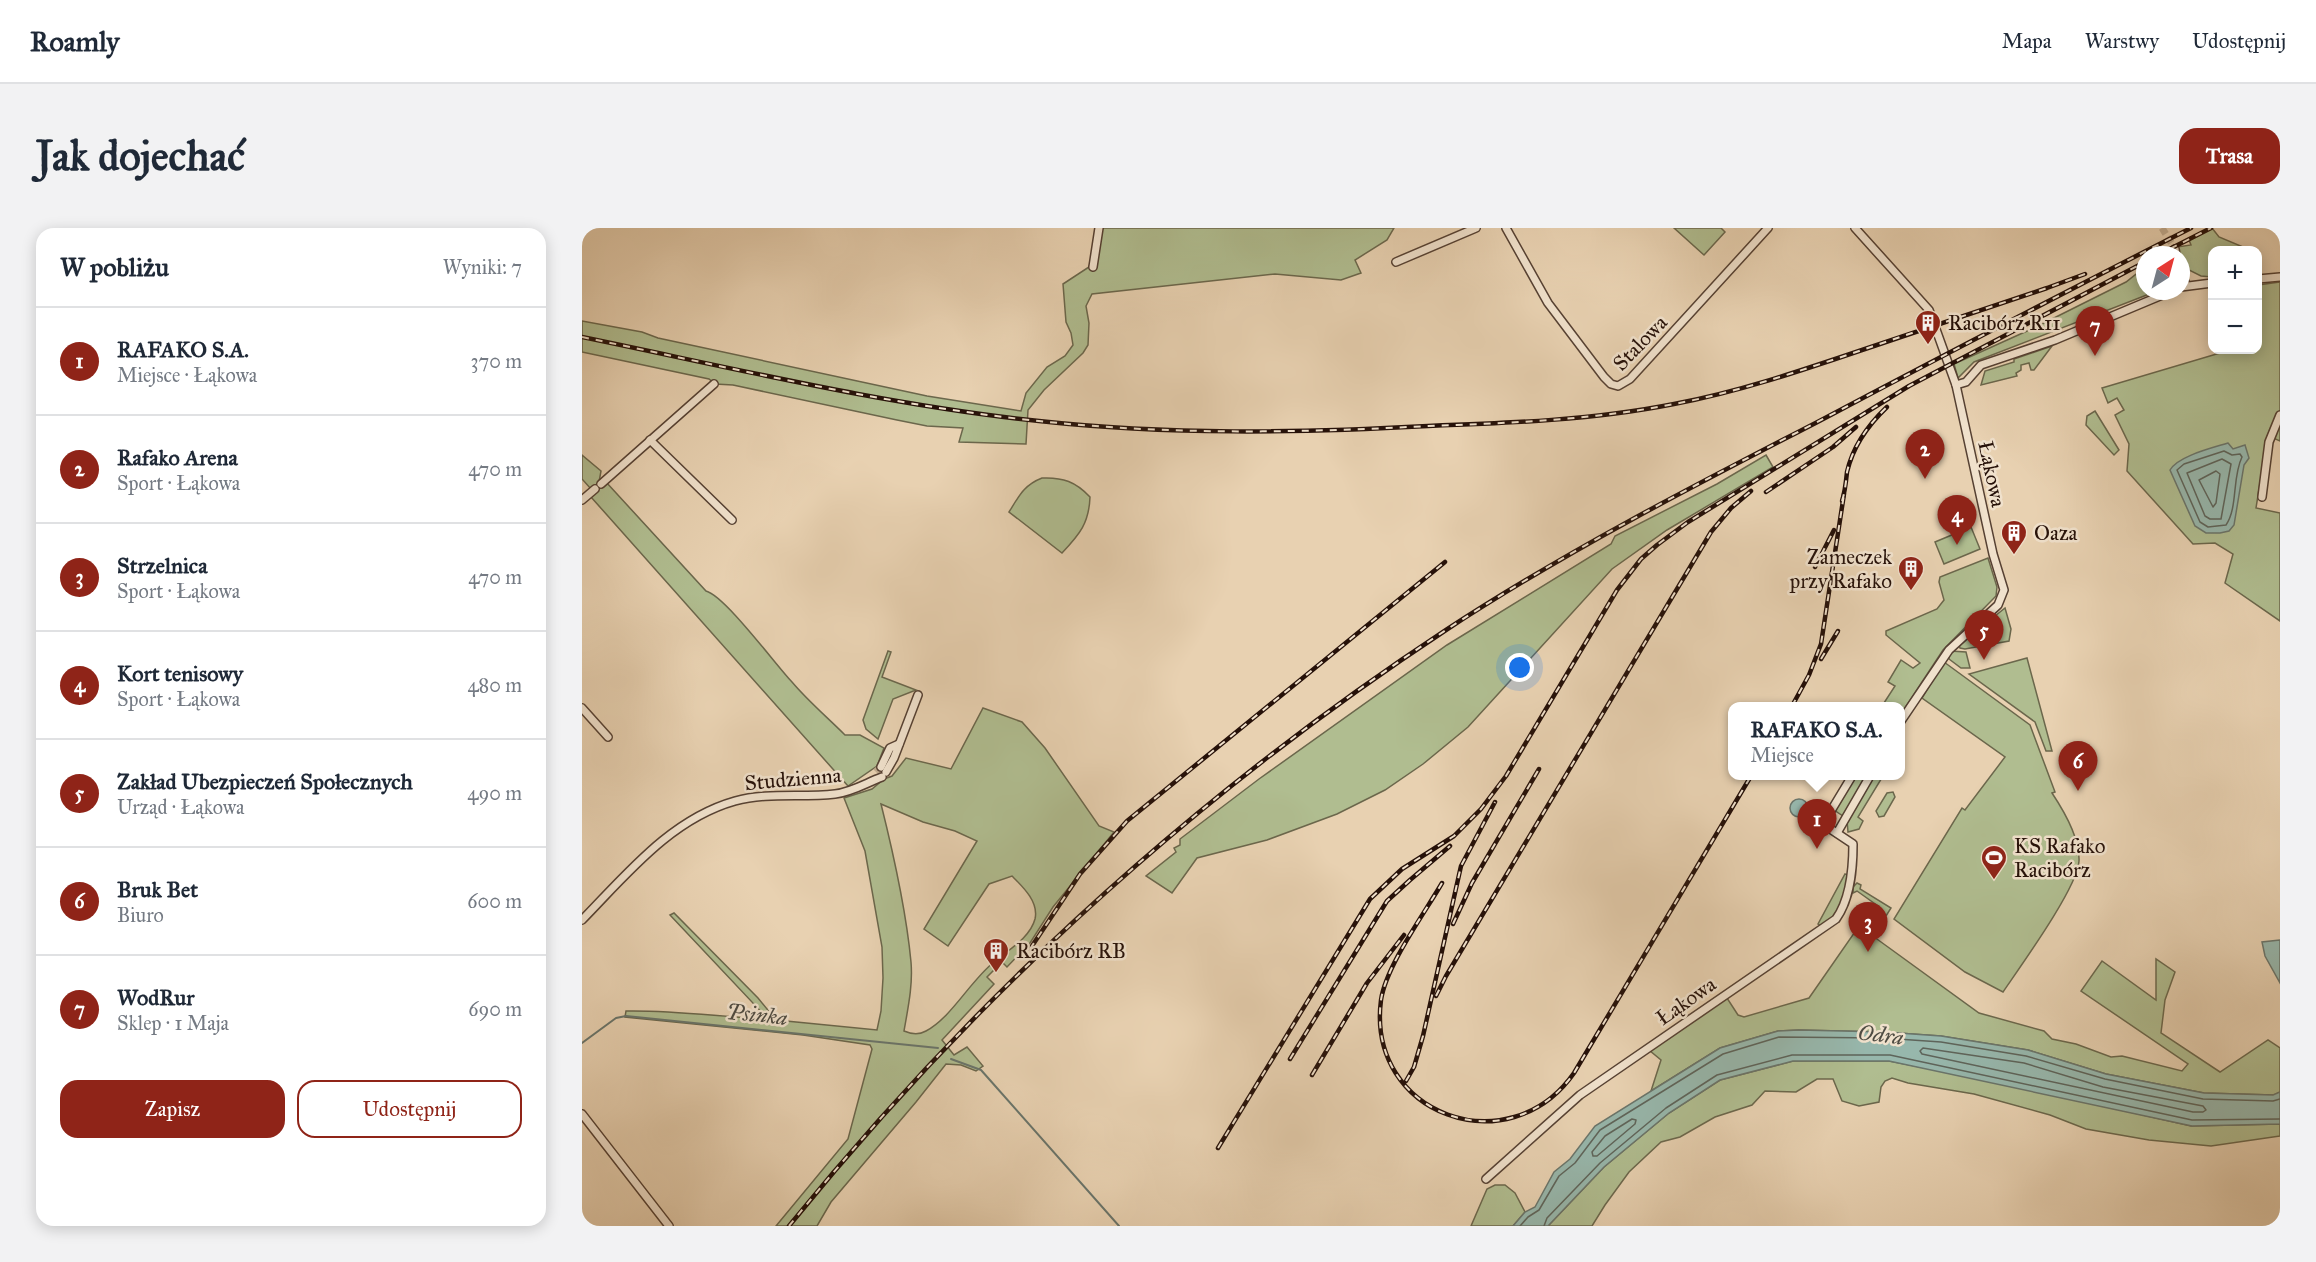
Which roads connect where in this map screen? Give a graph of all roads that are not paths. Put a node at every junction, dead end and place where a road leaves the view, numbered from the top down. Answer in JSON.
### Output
{"nodes":[{"id":1,"x":1099,"y":228,"type":"edge"},
{"id":2,"x":1476,"y":228,"type":"edge"},
{"id":3,"x":1506,"y":228,"type":"edge"},
{"id":4,"x":1768,"y":228,"type":"edge"},
{"id":5,"x":1855,"y":228,"type":"edge"},
{"id":6,"x":1396,"y":262,"type":"dead end"},
{"id":7,"x":1093,"y":267,"type":"dead end"},
{"id":8,"x":2280,"y":277,"type":"edge"},
{"id":9,"x":2262,"y":279,"type":"edge"},
{"id":10,"x":2208,"y":283,"type":"edge"},
{"id":11,"x":2190,"y":285,"type":"edge"},
{"id":12,"x":2151,"y":300,"type":"edge"},
{"id":13,"x":714,"y":384,"type":"dead end"},
{"id":14,"x":1956,"y":385,"type":"junction"},
{"id":15,"x":2280,"y":415,"type":"edge"},
{"id":16,"x":651,"y":440,"type":"junction"},
{"id":17,"x":583,"y":497,"type":"edge"},
{"id":18,"x":2262,"y":497,"type":"dead end"},
{"id":19,"x":732,"y":520,"type":"dead end"},
{"id":20,"x":918,"y":695,"type":"dead end"},
{"id":21,"x":582,"y":708,"type":"edge"},
{"id":22,"x":1905,"y":714,"type":"edge"},
{"id":23,"x":608,"y":737,"type":"dead end"},
{"id":24,"x":1850,"y":780,"type":"edge"},
{"id":25,"x":1868,"y":780,"type":"edge"},
{"id":26,"x":1837,"y":833,"type":"junction"},
{"id":27,"x":582,"y":920,"type":"edge"},
{"id":28,"x":582,"y":1114,"type":"edge"},
{"id":29,"x":1486,"y":1179,"type":"dead end"},
{"id":30,"x":669,"y":1226,"type":"edge"}],
"edges":[{"from":1,"to":7,"type":"street"},
{"from":2,"to":6,"type":"street"},
{"from":3,"to":4,"type":"street","name":"Stalowa"},
{"from":5,"to":14,"type":"street","name":"Łąkowa"},
{"from":8,"to":9,"type":"street"},
{"from":10,"to":11,"type":"street"},
{"from":12,"to":14,"type":"street"},
{"from":13,"to":16,"type":"street"},
{"from":14,"to":22,"type":"street","name":"Łąkowa"},
{"from":15,"to":18,"type":"street"},
{"from":16,"to":17,"type":"street"},
{"from":16,"to":19,"type":"street"},
{"from":20,"to":27,"type":"street","name":"Studzienna"},
{"from":21,"to":23,"type":"street"},
{"from":24,"to":26,"type":"street","name":"Łąkowa"},
{"from":25,"to":26,"type":"street"},
{"from":26,"to":29,"type":"street","name":"Łąkowa"},
{"from":28,"to":30,"type":"street"}]}
